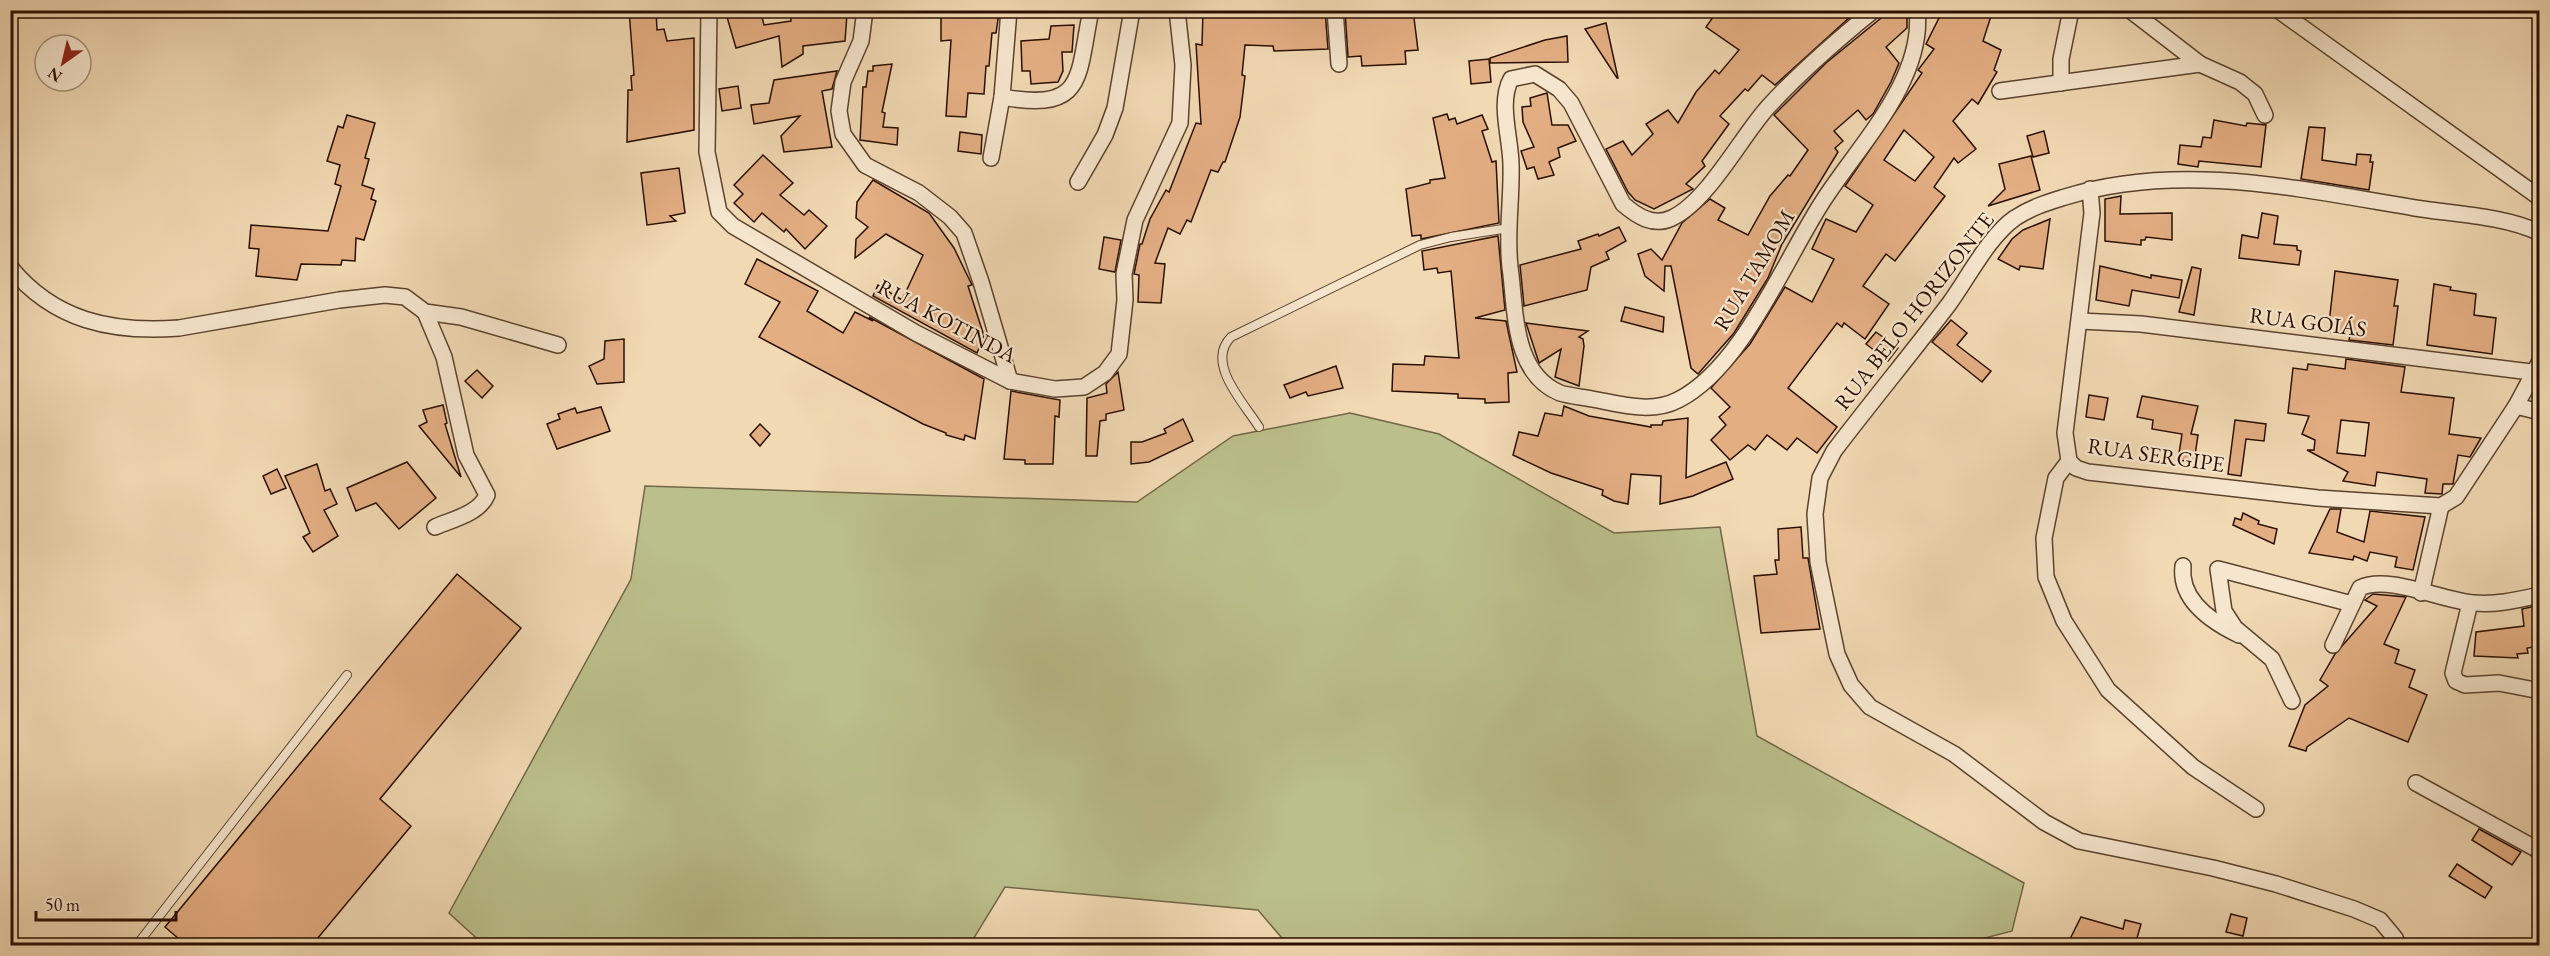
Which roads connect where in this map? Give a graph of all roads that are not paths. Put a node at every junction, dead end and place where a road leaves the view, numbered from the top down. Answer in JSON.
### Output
{"nodes":[{"id":1,"x":709,"y":10,"type":"edge"},
{"id":2,"x":865,"y":10,"type":"edge"},
{"id":3,"x":1009,"y":10,"type":"edge"},
{"id":4,"x":1091,"y":10,"type":"edge"},
{"id":5,"x":1132,"y":10,"type":"edge"},
{"id":6,"x":1178,"y":10,"type":"edge"},
{"id":7,"x":1335,"y":10,"type":"edge"},
{"id":8,"x":1874,"y":10,"type":"edge"},
{"id":9,"x":1917,"y":10,"type":"edge"},
{"id":10,"x":2071,"y":10,"type":"edge"},
{"id":11,"x":2130,"y":10,"type":"edge"},
{"id":12,"x":2278,"y":10,"type":"edge"},
{"id":13,"x":1339,"y":64,"type":"dead end"},
{"id":14,"x":2200,"y":64,"type":"junction"},
{"id":15,"x":2061,"y":83,"type":"junction"},
{"id":16,"x":2000,"y":91,"type":"dead end"},
{"id":17,"x":1002,"y":97,"type":"junction"},
{"id":18,"x":2265,"y":115,"type":"dead end"},
{"id":19,"x":991,"y":158,"type":"dead end"},
{"id":20,"x":1078,"y":182,"type":"dead end"},
{"id":21,"x":2090,"y":189,"type":"junction"},
{"id":22,"x":2540,"y":198,"type":"edge"},
{"id":23,"x":1509,"y":228,"type":"junction"},
{"id":24,"x":2540,"y":233,"type":"edge"},
{"id":25,"x":10,"y":267,"type":"edge"},
{"id":26,"x":425,"y":312,"type":"junction"},
{"id":27,"x":2080,"y":321,"type":"junction"},
{"id":28,"x":558,"y":345,"type":"dead end"},
{"id":29,"x":2536,"y":366,"type":"edge"},
{"id":30,"x":1010,"y":381,"type":"junction"},
{"id":31,"x":2516,"y":406,"type":"junction"},
{"id":32,"x":2540,"y":412,"type":"edge"},
{"id":33,"x":1259,"y":427,"type":"dead end"},
{"id":34,"x":2069,"y":461,"type":"junction"},
{"id":35,"x":2440,"y":506,"type":"junction"},
{"id":36,"x":435,"y":526,"type":"dead end"},
{"id":37,"x":2183,"y":566,"type":"dead end"},
{"id":38,"x":2421,"y":593,"type":"junction"},
{"id":39,"x":2540,"y":595,"type":"edge"},
{"id":40,"x":2470,"y":603,"type":"junction"},
{"id":41,"x":2352,"y":604,"type":"junction"},
{"id":42,"x":2250,"y":640,"type":"junction"},
{"id":43,"x":2333,"y":645,"type":"dead end"},
{"id":44,"x":347,"y":675,"type":"dead end"},
{"id":45,"x":2540,"y":691,"type":"edge"},
{"id":46,"x":2292,"y":700,"type":"dead end"},
{"id":47,"x":2416,"y":783,"type":"dead end"},
{"id":48,"x":2256,"y":809,"type":"dead end"},
{"id":49,"x":2540,"y":851,"type":"edge"},
{"id":50,"x":136,"y":945,"type":"edge"},
{"id":51,"x":2398,"y":945,"type":"edge"}],
"edges":[{"from":1,"to":30,"type":"street","name":"RUA KOTINDA"},
{"from":2,"to":30,"type":"street"},
{"from":3,"to":17,"type":"street"},
{"from":4,"to":17,"type":"street"},
{"from":5,"to":20,"type":"street"},
{"from":6,"to":30,"type":"street","name":"RUA KOTINDA"},
{"from":7,"to":13,"type":"street"},
{"from":8,"to":23,"type":"street","name":"RUA TAMOM"},
{"from":9,"to":23,"type":"street","name":"RUA TAMOM"},
{"from":10,"to":15,"type":"street"},
{"from":11,"to":14,"type":"street"},
{"from":12,"to":22,"type":"street"},
{"from":14,"to":15,"type":"street"},
{"from":14,"to":18,"type":"street"},
{"from":15,"to":16,"type":"street"},
{"from":17,"to":19,"type":"street"},
{"from":21,"to":24,"type":"street","name":"RUA BELO HORIZONTE"},
{"from":21,"to":27,"type":"street","name":"RUA SERGIPE"},
{"from":21,"to":51,"type":"street","name":"RUA BELO HORIZONTE"},
{"from":23,"to":33,"type":"lane"},
{"from":25,"to":26,"type":"street"},
{"from":26,"to":28,"type":"street"},
{"from":26,"to":36,"type":"street"},
{"from":27,"to":29,"type":"street","name":"RUA GOIÁS"},
{"from":27,"to":34,"type":"street","name":"RUA SERGIPE"},
{"from":29,"to":31,"type":"street"},
{"from":31,"to":32,"type":"street"},
{"from":31,"to":35,"type":"street"},
{"from":34,"to":35,"type":"street","name":"RUA SERGIPE"},
{"from":34,"to":48,"type":"street"},
{"from":35,"to":38,"type":"street"},
{"from":37,"to":42,"type":"street"},
{"from":38,"to":40,"type":"street"},
{"from":38,"to":41,"type":"street"},
{"from":39,"to":40,"type":"street"},
{"from":40,"to":45,"type":"street"},
{"from":41,"to":42,"type":"street"},
{"from":41,"to":43,"type":"street"},
{"from":42,"to":46,"type":"street"},
{"from":44,"to":50,"type":"lane"},
{"from":47,"to":49,"type":"street"}]}
